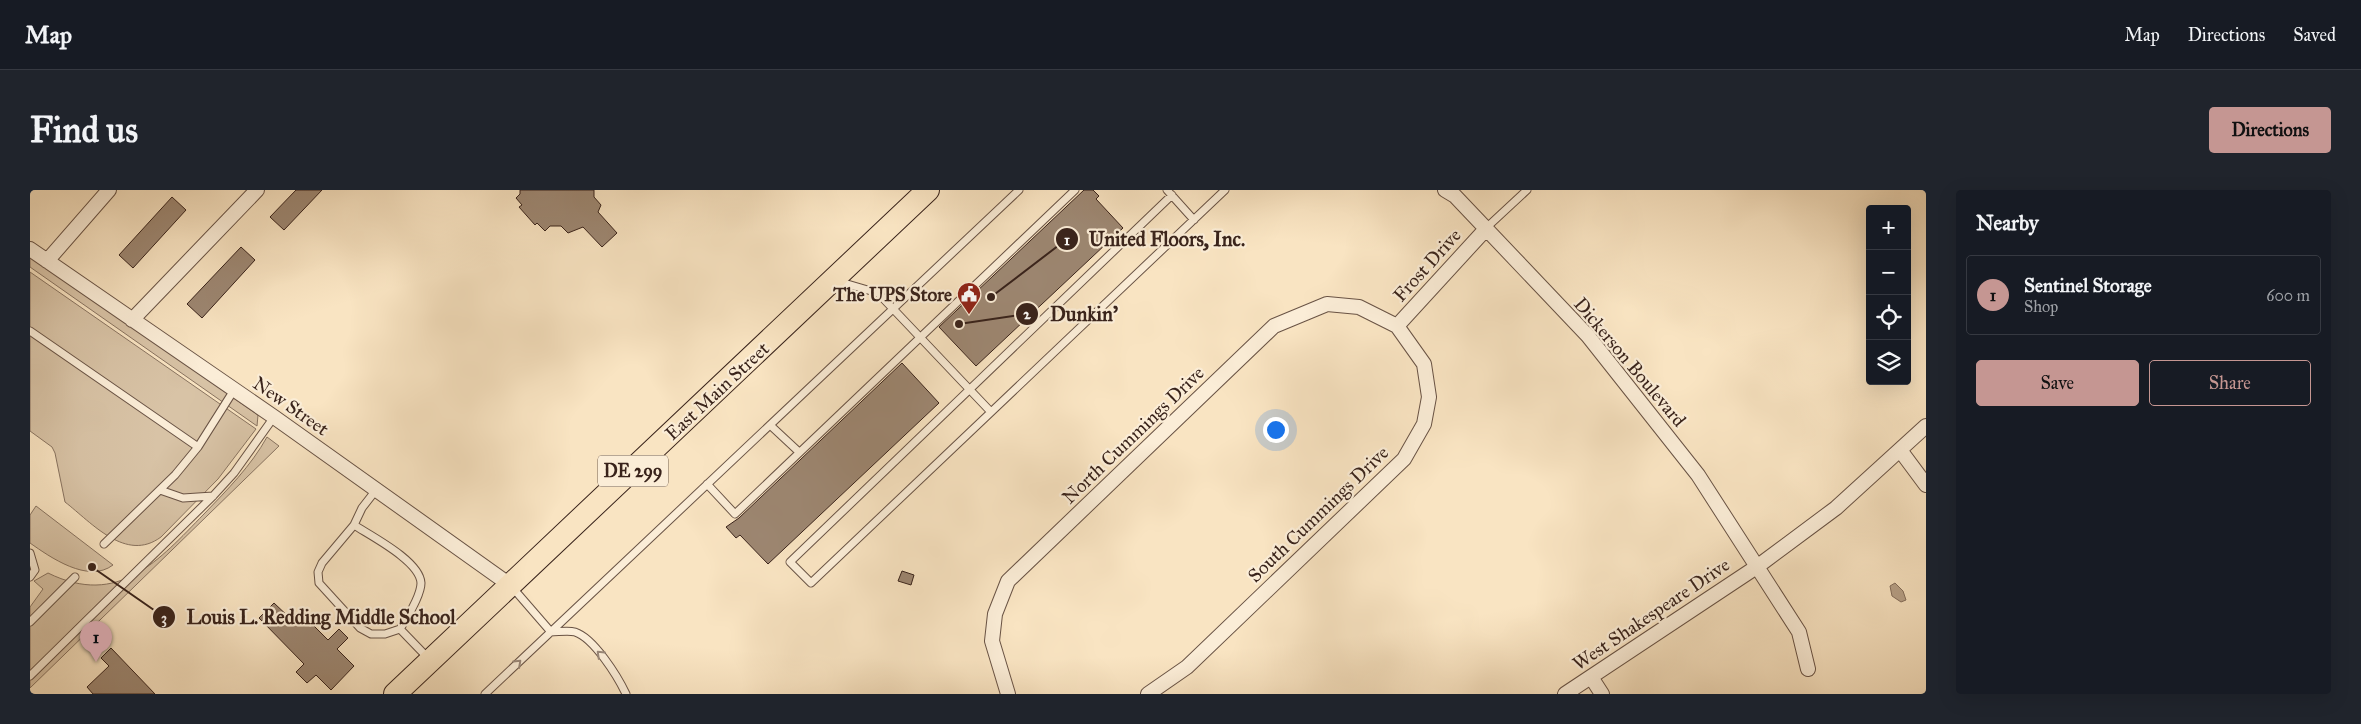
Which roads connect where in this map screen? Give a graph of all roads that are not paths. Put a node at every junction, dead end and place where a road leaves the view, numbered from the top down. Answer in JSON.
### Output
{"nodes":[{"id":1,"x":109,"y":190,"type":"edge"},
{"id":2,"x":257,"y":190,"type":"edge"},
{"id":3,"x":928,"y":190,"type":"edge"},
{"id":4,"x":1019,"y":190,"type":"edge"},
{"id":5,"x":1075,"y":190,"type":"edge"},
{"id":6,"x":1225,"y":190,"type":"edge"},
{"id":7,"x":1526,"y":190,"type":"edge"},
{"id":8,"x":1451,"y":192,"type":"edge"},
{"id":9,"x":1169,"y":193,"type":"edge"},
{"id":10,"x":1194,"y":220,"type":"junction"},
{"id":11,"x":1485,"y":230,"type":"junction"},
{"id":12,"x":30,"y":249,"type":"edge"},
{"id":13,"x":47,"y":261,"type":"junction"},
{"id":14,"x":834,"y":280,"type":"junction"},
{"id":15,"x":894,"y":308,"type":"junction"},
{"id":16,"x":132,"y":320,"type":"junction"},
{"id":17,"x":1397,"y":326,"type":"junction"},
{"id":18,"x":30,"y":331,"type":"edge"},
{"id":19,"x":921,"y":337,"type":"junction"},
{"id":20,"x":970,"y":389,"type":"junction"},
{"id":21,"x":234,"y":390,"type":"junction"},
{"id":22,"x":991,"y":412,"type":"junction"},
{"id":23,"x":274,"y":417,"type":"junction"},
{"id":24,"x":770,"y":424,"type":"junction"},
{"id":25,"x":1926,"y":426,"type":"edge"},
{"id":26,"x":198,"y":447,"type":"junction"},
{"id":27,"x":1900,"y":450,"type":"junction"},
{"id":28,"x":799,"y":452,"type":"junction"},
{"id":29,"x":707,"y":484,"type":"junction"},
{"id":30,"x":1926,"y":485,"type":"edge"},
{"id":31,"x":160,"y":490,"type":"junction"},
{"id":32,"x":376,"y":490,"type":"junction"},
{"id":33,"x":213,"y":496,"type":"junction"},
{"id":34,"x":354,"y":525,"type":"junction"},
{"id":35,"x":104,"y":544,"type":"dead end"},
{"id":36,"x":30,"y":553,"type":"edge"},
{"id":37,"x":1758,"y":566,"type":"junction"},
{"id":38,"x":30,"y":577,"type":"edge"},
{"id":39,"x":75,"y":577,"type":"dead end"},
{"id":40,"x":510,"y":586,"type":"junction"},
{"id":41,"x":30,"y":622,"type":"edge"},
{"id":42,"x":400,"y":629,"type":"junction"},
{"id":43,"x":551,"y":632,"type":"junction"},
{"id":44,"x":430,"y":660,"type":"junction"},
{"id":45,"x":1808,"y":669,"type":"dead end"},
{"id":46,"x":30,"y":676,"type":"edge"},
{"id":47,"x":1590,"y":677,"type":"junction"},
{"id":48,"x":395,"y":694,"type":"edge"},
{"id":49,"x":485,"y":694,"type":"edge"},
{"id":50,"x":626,"y":694,"type":"edge"},
{"id":51,"x":1008,"y":694,"type":"edge"},
{"id":52,"x":1148,"y":694,"type":"edge"},
{"id":53,"x":1565,"y":694,"type":"edge"},
{"id":54,"x":1602,"y":694,"type":"edge"}],
"edges":[{"from":1,"to":13,"type":"street"},
{"from":2,"to":16,"type":"street"},
{"from":3,"to":14,"type":"main road","name":"East Main Street","number":"DE 299"},
{"from":4,"to":15,"type":"lane"},
{"from":5,"to":19,"type":"lane"},
{"from":6,"to":10,"type":"lane"},
{"from":7,"to":11,"type":"lane"},
{"from":8,"to":11,"type":"street","name":"Dickerson Boulevard"},
{"from":9,"to":10,"type":"lane"},
{"from":9,"to":20,"type":"lane"},
{"from":10,"to":22,"type":"lane"},
{"from":11,"to":17,"type":"street","name":"Frost Drive"},
{"from":11,"to":37,"type":"street","name":"Dickerson Boulevard"},
{"from":12,"to":13,"type":"street","name":"New Street"},
{"from":13,"to":16,"type":"street","name":"New Street"},
{"from":14,"to":15,"type":"lane"},
{"from":14,"to":40,"type":"main road","name":"East Main Street","number":"DE 299"},
{"from":15,"to":19,"type":"lane"},
{"from":15,"to":24,"type":"lane"},
{"from":16,"to":21,"type":"street","name":"New Street"},
{"from":17,"to":51,"type":"street","name":"North Cummings Drive"},
{"from":17,"to":52,"type":"street","name":"South Cummings Drive"},
{"from":18,"to":26,"type":"lane"},
{"from":19,"to":20,"type":"lane"},
{"from":19,"to":28,"type":"lane"},
{"from":20,"to":22,"type":"lane"},
{"from":20,"to":22,"type":"lane"},
{"from":21,"to":23,"type":"street","name":"New Street"},
{"from":21,"to":26,"type":"lane"},
{"from":23,"to":32,"type":"street","name":"New Street"},
{"from":23,"to":33,"type":"lane"},
{"from":24,"to":28,"type":"lane"},
{"from":24,"to":29,"type":"lane"},
{"from":25,"to":27,"type":"street","name":"West Shakespeare Drive"},
{"from":26,"to":31,"type":"lane"},
{"from":27,"to":30,"type":"street"},
{"from":27,"to":37,"type":"street","name":"West Shakespeare Drive"},
{"from":28,"to":29,"type":"lane"},
{"from":29,"to":43,"type":"lane"},
{"from":31,"to":33,"type":"lane"},
{"from":31,"to":35,"type":"lane"},
{"from":32,"to":34,"type":"lane"},
{"from":32,"to":40,"type":"street","name":"New Street"},
{"from":33,"to":46,"type":"lane"},
{"from":34,"to":42,"type":"lane"},
{"from":34,"to":42,"type":"lane"},
{"from":36,"to":38,"type":"lane"},
{"from":37,"to":45,"type":"street","name":"Dickerson Boulevard"},
{"from":37,"to":47,"type":"street","name":"West Shakespeare Drive"},
{"from":39,"to":41,"type":"lane"},
{"from":40,"to":43,"type":"lane"},
{"from":40,"to":44,"type":"main road","name":"East Main Street","number":"DE 299"},
{"from":42,"to":44,"type":"lane"},
{"from":49,"to":43,"type":"lane","one_way":true},
{"from":50,"to":43,"type":"lane","one_way":true},
{"from":44,"to":48,"type":"main road","name":"East Main Street","number":"DE 299"},
{"from":47,"to":53,"type":"street","name":"West Shakespeare Drive"},
{"from":47,"to":54,"type":"street"}]}
